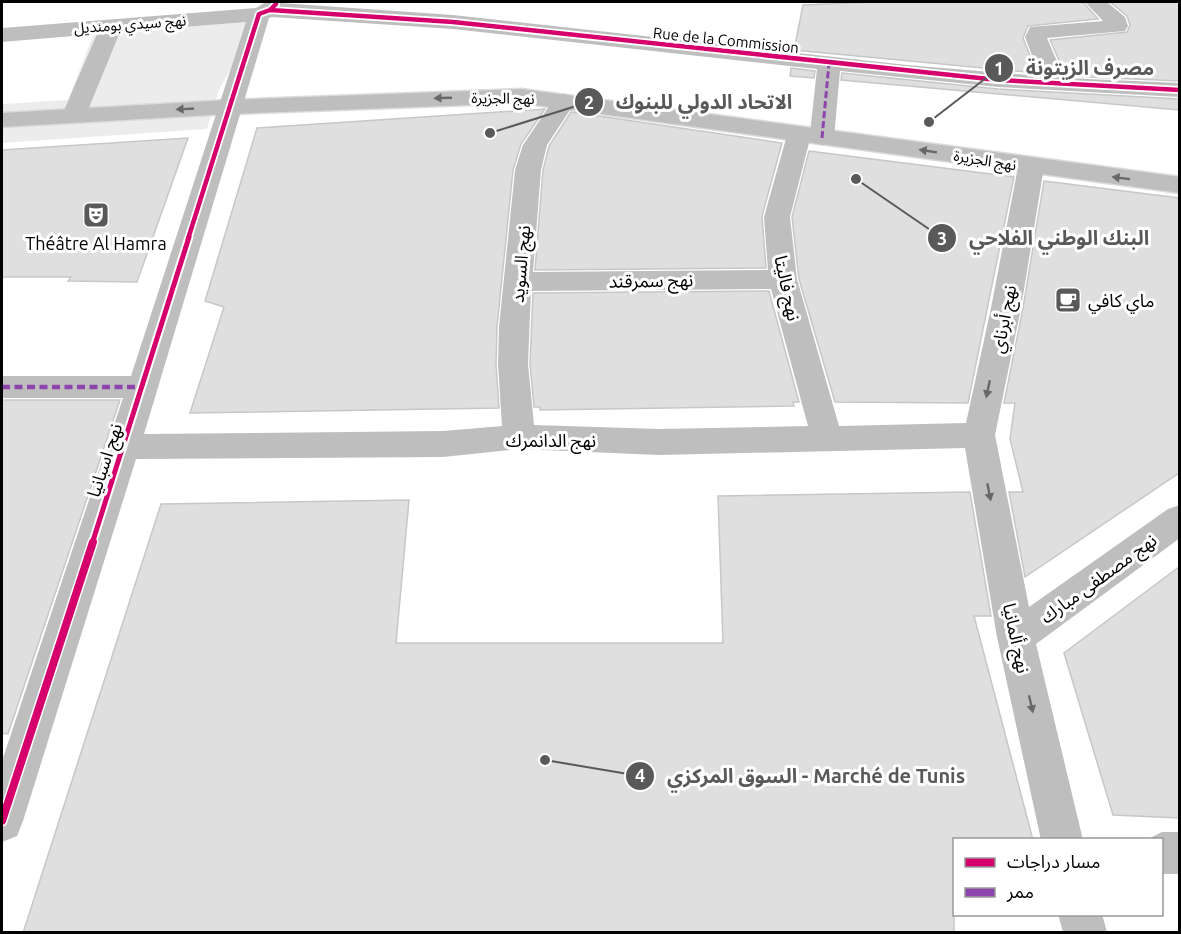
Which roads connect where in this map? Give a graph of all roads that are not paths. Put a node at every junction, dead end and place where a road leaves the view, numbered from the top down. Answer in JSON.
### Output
{"nodes":[{"id":1,"x":1095,"y":2,"type":"edge"},
{"id":2,"x":273,"y":6,"type":"edge"},
{"id":3,"x":111,"y":25,"type":"junction"},
{"id":4,"x":2,"y":35,"type":"edge"},
{"id":5,"x":829,"y":63,"type":"junction"},
{"id":6,"x":1055,"y":84,"type":"junction"},
{"id":7,"x":1179,"y":90,"type":"edge"},
{"id":8,"x":564,"y":101,"type":"junction"},
{"id":9,"x":229,"y":107,"type":"junction"},
{"id":10,"x":74,"y":115,"type":"junction"},
{"id":11,"x":2,"y":120,"type":"edge"},
{"id":12,"x":810,"y":137,"type":"junction"},
{"id":13,"x":1031,"y":167,"type":"junction"},
{"id":14,"x":1179,"y":185,"type":"edge"},
{"id":15,"x":783,"y":279,"type":"junction"},
{"id":16,"x":520,"y":282,"type":"junction"},
{"id":17,"x":2,"y":387,"type":"edge"},
{"id":18,"x":142,"y":387,"type":"junction"},
{"id":19,"x":979,"y":435,"type":"junction"},
{"id":20,"x":519,"y":437,"type":"junction"},
{"id":21,"x":827,"y":439,"type":"junction"},
{"id":22,"x":124,"y":447,"type":"junction"},
{"id":23,"x":1179,"y":519,"type":"edge"},
{"id":24,"x":1016,"y":637,"type":"junction"},
{"id":25,"x":2,"y":821,"type":"edge"},
{"id":26,"x":1062,"y":838,"type":"edge"},
{"id":27,"x":1163,"y":853,"type":"edge"},
{"id":28,"x":1179,"y":853,"type":"edge"},
{"id":29,"x":1080,"y":916,"type":"edge"},
{"id":30,"x":1085,"y":933,"type":"edge"}],
"edges":[{"from":1,"to":6,"type":"street"},
{"from":2,"to":3,"type":"street","name":"نهج سيدي بومنديل"},
{"from":2,"to":5,"type":"street","name":"Rue de la Commission"},
{"from":2,"to":9,"type":"street","name":"نهج اسبانيا"},
{"from":3,"to":4,"type":"street","name":"نهج سيدي بومنديل"},
{"from":3,"to":10,"type":"street"},
{"from":5,"to":6,"type":"street","name":"Rue de la Commission"},
{"from":5,"to":12,"type":"street","name":"نهج فاليتا"},
{"from":6,"to":7,"type":"street","name":"Rue de la Commission"},
{"from":8,"to":9,"type":"street","name":"نهج الجزيرة","one_way":true},
{"from":8,"to":12,"type":"street","name":"نهج الجزيرة"},
{"from":8,"to":16,"type":"street","name":"نهج السويد"},
{"from":9,"to":10,"type":"street","name":"نهج الجزيرة","one_way":true},
{"from":9,"to":18,"type":"street","name":"نهج اسبانيا"},
{"from":10,"to":11,"type":"street","name":"نهج الجزيرة"},
{"from":13,"to":12,"type":"street","name":"نهج الجزيرة","one_way":true},
{"from":12,"to":15,"type":"street","name":"نهج فاليتا"},
{"from":14,"to":13,"type":"street","name":"نهج الجزيرة","one_way":true},
{"from":13,"to":19,"type":"street","name":"نهج أبرناي","one_way":true},
{"from":15,"to":16,"type":"street","name":"نهج سمرقند"},
{"from":15,"to":21,"type":"street","name":"نهج فاليتا"},
{"from":16,"to":20,"type":"street","name":"نهج السويد"},
{"from":17,"to":18,"type":"street"},
{"from":18,"to":22,"type":"street","name":"نهج اسبانيا"},
{"from":19,"to":21,"type":"street","name":"نهج الدانمرك"},
{"from":19,"to":24,"type":"street","name":"نهج ألمانيا","one_way":true},
{"from":20,"to":21,"type":"street","name":"نهج الدانمرك"},
{"from":20,"to":22,"type":"street","name":"نهج الدانمرك"},
{"from":22,"to":25,"type":"street","name":"نهج اسبانيا"},
{"from":23,"to":24,"type":"street","name":"نهج مصطفى مبارك"},
{"from":24,"to":26,"type":"street","name":"نهج ألمانيا","one_way":true},
{"from":27,"to":28,"type":"street"},
{"from":29,"to":30,"type":"street"}]}
